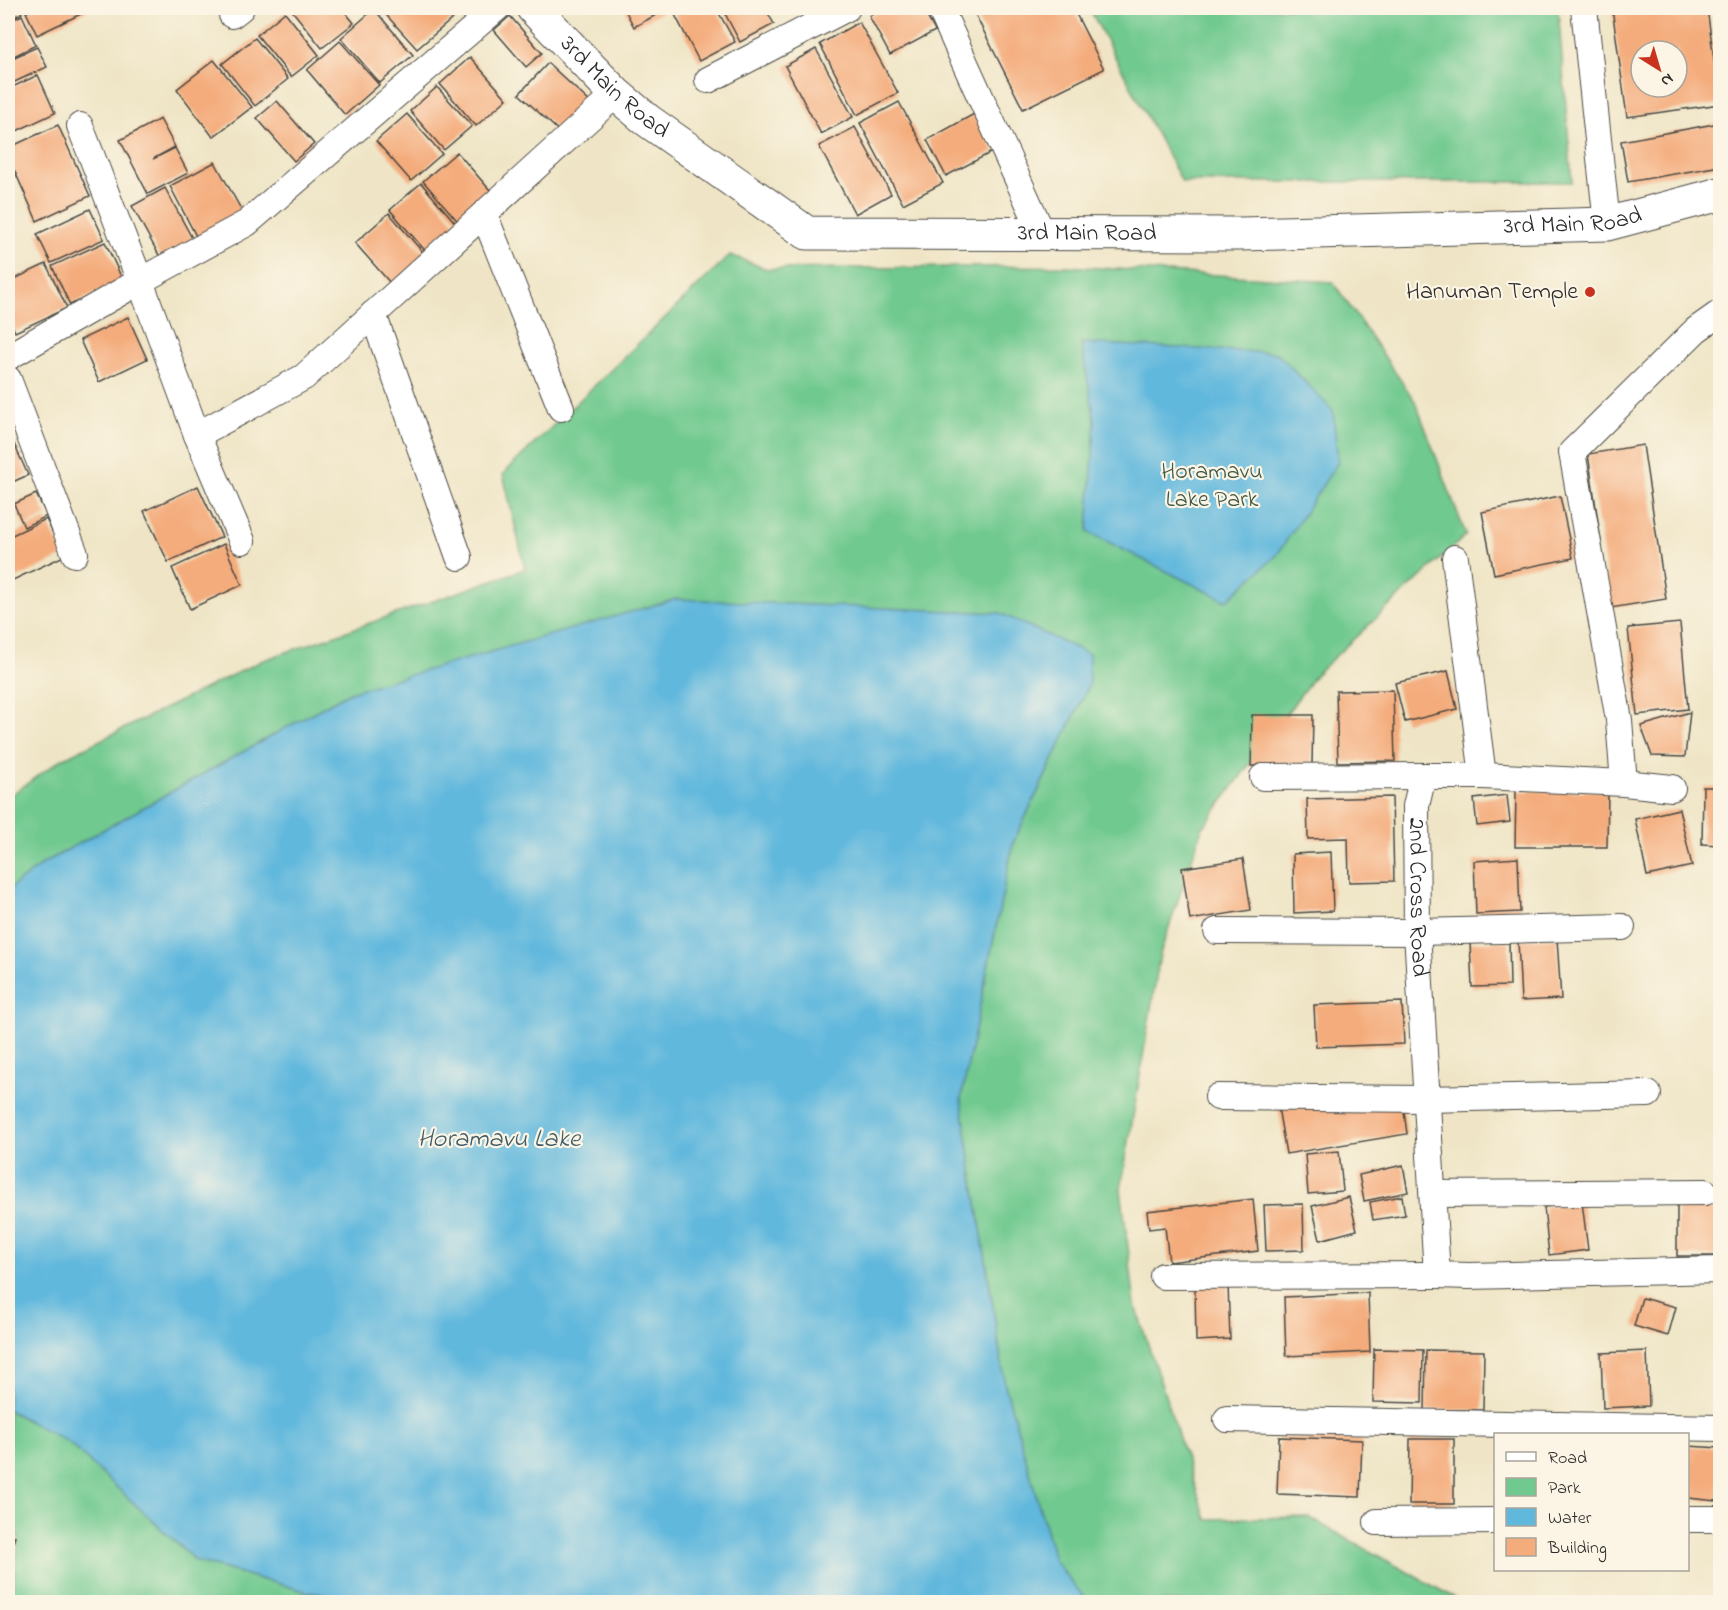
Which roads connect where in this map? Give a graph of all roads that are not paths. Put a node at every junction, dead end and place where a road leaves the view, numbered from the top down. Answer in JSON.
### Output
{"nodes":[{"id":1,"x":496,"y":8,"type":"edge"},
{"id":2,"x":533,"y":8,"type":"edge"},
{"id":3,"x":847,"y":8,"type":"edge"},
{"id":4,"x":940,"y":8,"type":"edge"},
{"id":5,"x":1584,"y":8,"type":"edge"},
{"id":6,"x":708,"y":80,"type":"dead end"},
{"id":7,"x":616,"y":94,"type":"junction"},
{"id":8,"x":80,"y":126,"type":"dead end"},
{"id":9,"x":1720,"y":195,"type":"edge"},
{"id":10,"x":484,"y":214,"type":"junction"},
{"id":11,"x":1606,"y":224,"type":"junction"},
{"id":12,"x":1043,"y":235,"type":"junction"},
{"id":13,"x":140,"y":281,"type":"junction"},
{"id":14,"x":1720,"y":313,"type":"edge"},
{"id":15,"x":373,"y":314,"type":"junction"},
{"id":16,"x":8,"y":357,"type":"edge"},
{"id":17,"x":8,"y":378,"type":"edge"},
{"id":18,"x":561,"y":408,"type":"dead end"},
{"id":19,"x":197,"y":435,"type":"junction"},
{"id":20,"x":242,"y":541,"type":"dead end"},
{"id":21,"x":75,"y":554,"type":"dead end"},
{"id":22,"x":459,"y":557,"type":"dead end"},
{"id":23,"x":1455,"y":558,"type":"dead end"},
{"id":24,"x":1423,"y":776,"type":"junction"},
{"id":25,"x":1483,"y":776,"type":"junction"},
{"id":26,"x":1263,"y":777,"type":"dead end"},
{"id":27,"x":1624,"y":783,"type":"junction"},
{"id":28,"x":1672,"y":788,"type":"dead end"},
{"id":29,"x":1622,"y":927,"type":"dead end"},
{"id":30,"x":1217,"y":931,"type":"dead end"},
{"id":31,"x":1417,"y":933,"type":"junction"},
{"id":32,"x":1648,"y":1094,"type":"dead end"},
{"id":33,"x":1218,"y":1097,"type":"dead end"},
{"id":34,"x":1427,"y":1099,"type":"junction"},
{"id":35,"x":1705,"y":1192,"type":"dead end"},
{"id":36,"x":1433,"y":1194,"type":"junction"},
{"id":37,"x":1720,"y":1270,"type":"edge"},
{"id":38,"x":1437,"y":1275,"type":"junction"},
{"id":39,"x":1164,"y":1276,"type":"dead end"},
{"id":40,"x":1227,"y":1419,"type":"dead end"},
{"id":41,"x":1720,"y":1428,"type":"edge"},
{"id":42,"x":1689,"y":1519,"type":"edge"},
{"id":43,"x":1720,"y":1519,"type":"edge"},
{"id":44,"x":1494,"y":1521,"type":"edge"},
{"id":45,"x":1377,"y":1522,"type":"dead end"}],
"edges":[{"from":1,"to":13,"type":"street"},
{"from":2,"to":7,"type":"street","name":"3rd Main Road"},
{"from":3,"to":6,"type":"street"},
{"from":4,"to":12,"type":"street"},
{"from":5,"to":11,"type":"street"},
{"from":7,"to":10,"type":"street"},
{"from":7,"to":12,"type":"street","name":"3rd Main Road"},
{"from":8,"to":13,"type":"street"},
{"from":9,"to":11,"type":"street","name":"3rd Main Road"},
{"from":10,"to":15,"type":"street"},
{"from":10,"to":18,"type":"street"},
{"from":11,"to":12,"type":"street","name":"3rd Main Road"},
{"from":13,"to":16,"type":"street"},
{"from":13,"to":19,"type":"street"},
{"from":14,"to":27,"type":"street"},
{"from":15,"to":19,"type":"street"},
{"from":15,"to":22,"type":"street"},
{"from":17,"to":21,"type":"street"},
{"from":19,"to":20,"type":"street"},
{"from":23,"to":25,"type":"street"},
{"from":24,"to":25,"type":"street"},
{"from":24,"to":26,"type":"street"},
{"from":24,"to":31,"type":"street","name":"2nd Cross Road"},
{"from":25,"to":27,"type":"street"},
{"from":27,"to":28,"type":"street"},
{"from":29,"to":31,"type":"street"},
{"from":30,"to":31,"type":"street"},
{"from":31,"to":34,"type":"street","name":"2nd Cross Road"},
{"from":32,"to":34,"type":"street"},
{"from":33,"to":34,"type":"street"},
{"from":34,"to":36,"type":"street","name":"2nd Cross Road"},
{"from":35,"to":36,"type":"street"},
{"from":36,"to":38,"type":"street","name":"2nd Cross Road"},
{"from":37,"to":38,"type":"street"},
{"from":38,"to":39,"type":"street"},
{"from":40,"to":41,"type":"street"},
{"from":42,"to":43,"type":"street"},
{"from":44,"to":45,"type":"street"}]}
